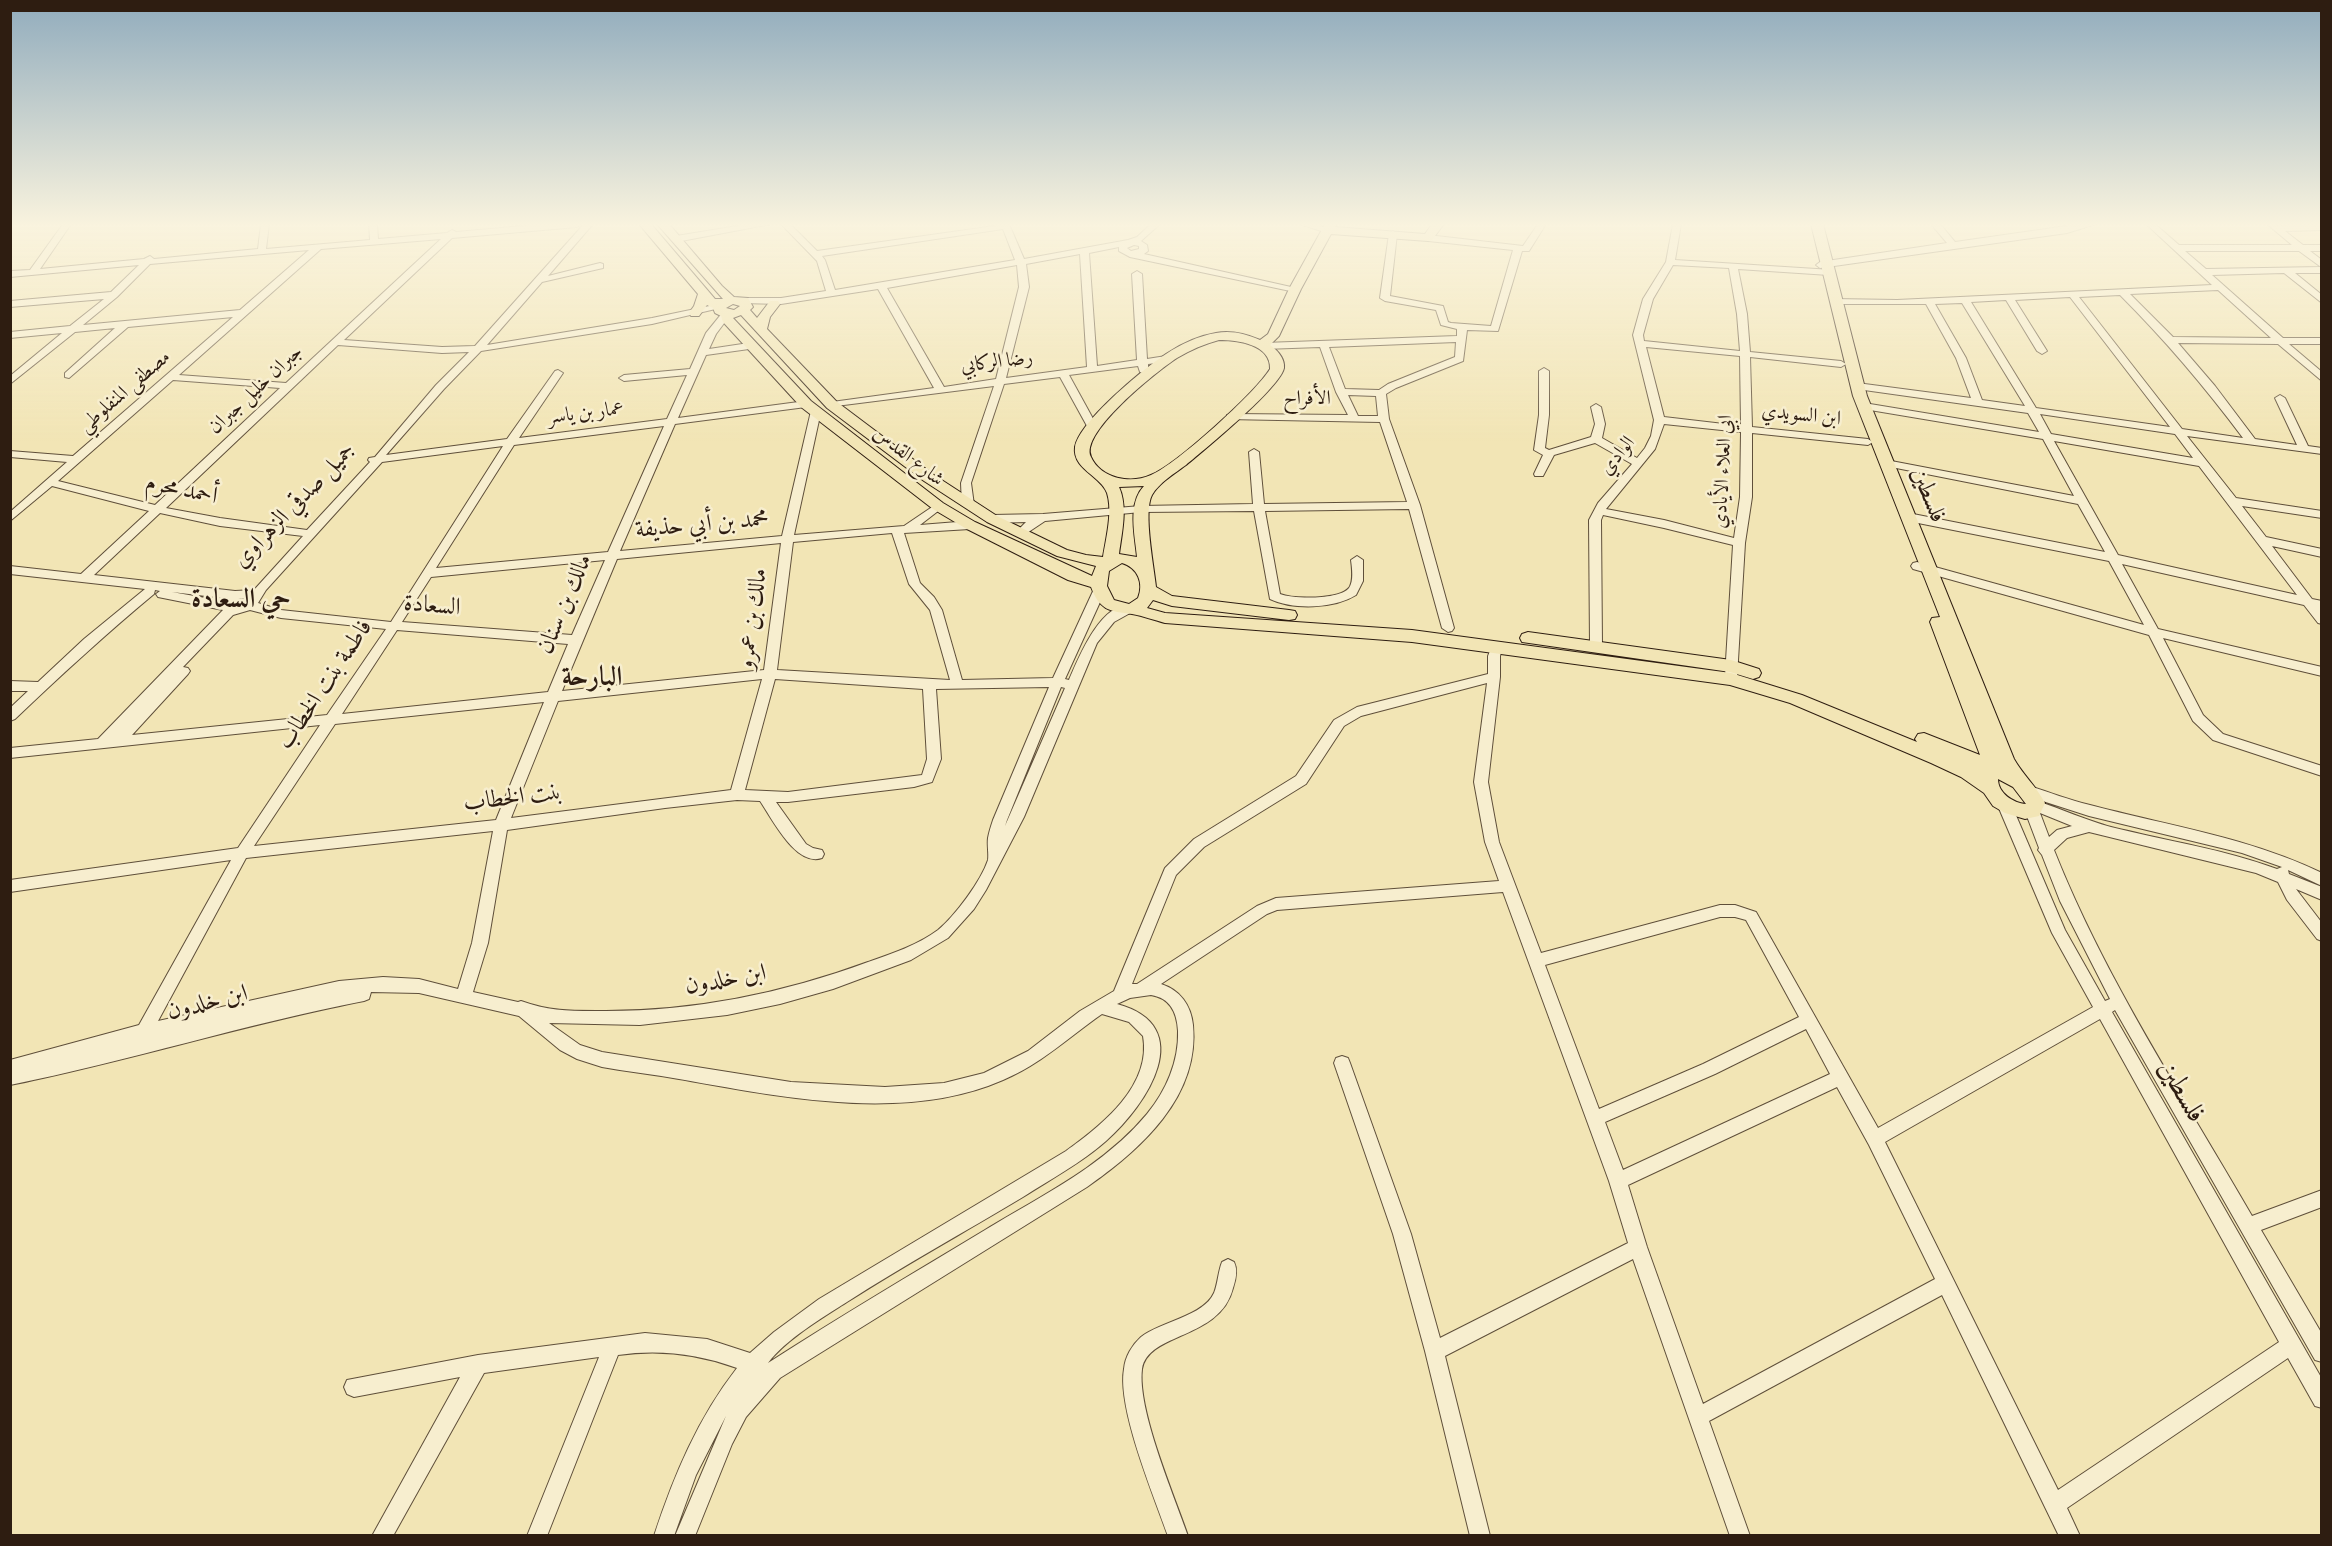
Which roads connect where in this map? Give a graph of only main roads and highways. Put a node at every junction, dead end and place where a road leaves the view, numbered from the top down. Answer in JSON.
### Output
{"nodes":[{"id":1,"x":703,"y":296,"type":"edge"},
{"id":2,"x":706,"y":296,"type":"edge"},
{"id":3,"x":723,"y":296,"type":"edge"},
{"id":4,"x":1292,"y":296,"type":"edge"},
{"id":5,"x":1830,"y":296,"type":"edge"},
{"id":6,"x":1834,"y":296,"type":"edge"},
{"id":7,"x":778,"y":302,"type":"road end"},
{"id":8,"x":731,"y":308,"type":"junction"},
{"id":9,"x":695,"y":313,"type":"road end"},
{"id":10,"x":761,"y":329,"type":"junction"},
{"id":11,"x":1263,"y":345,"type":"junction"},
{"id":12,"x":1163,"y":475,"type":"junction"},
{"id":13,"x":1101,"y":478,"type":"junction"},
{"id":14,"x":1888,"y":480,"type":"junction"},
{"id":15,"x":1108,"y":562,"type":"junction"},
{"id":16,"x":1924,"y":567,"type":"junction"},
{"id":17,"x":1147,"y":581,"type":"junction"},
{"id":18,"x":1100,"y":586,"type":"junction"},
{"id":19,"x":1130,"y":609,"type":"junction"},
{"id":20,"x":1213,"y":614,"type":"junction"},
{"id":21,"x":1731,"y":672,"type":"junction"},
{"id":22,"x":1987,"y":747,"type":"junction"},
{"id":23,"x":1969,"y":758,"type":"junction"},
{"id":24,"x":2015,"y":777,"type":"junction"},
{"id":25,"x":1992,"y":778,"type":"junction"}],
"edges":[{"from":1,"to":9,"type":"main road"},
{"from":2,"to":8,"type":"main road","name":"شارع القدس"},
{"from":3,"to":8,"type":"main road"},
{"from":4,"to":11,"type":"main road"},
{"from":5,"to":14,"type":"main road","name":"فلسطين"},
{"from":6,"to":14,"type":"main road","name":"فلسطين"},
{"from":7,"to":10,"type":"main road"},
{"from":8,"to":10,"type":"main road"},
{"from":8,"to":18,"type":"main road","name":"شارع القدس"},
{"from":10,"to":15,"type":"main road"},
{"from":11,"to":12,"type":"main road"},
{"from":11,"to":13,"type":"main road"},
{"from":12,"to":13,"type":"main road"},
{"from":12,"to":17,"type":"main road"},
{"from":13,"to":15,"type":"main road"},
{"from":14,"to":16,"type":"main road","name":"فلسطين"},
{"from":14,"to":16,"type":"main road","name":"فلسطين"},
{"from":15,"to":17,"type":"main road"},
{"from":15,"to":18,"type":"main road"},
{"from":16,"to":22,"type":"main road","name":"فلسطين"},
{"from":16,"to":24,"type":"main road","name":"فلسطين"},
{"from":17,"to":19,"type":"main road"},
{"from":17,"to":20,"type":"main road"},
{"from":18,"to":19,"type":"main road"},
{"from":19,"to":20,"type":"main road"},
{"from":20,"to":21,"type":"main road"},
{"from":20,"to":21,"type":"main road"},
{"from":21,"to":23,"type":"main road"},
{"from":21,"to":25,"type":"main road"},
{"from":22,"to":23,"type":"main road"},
{"from":22,"to":25,"type":"main road","name":"فلسطين"},
{"from":23,"to":25,"type":"main road"},
{"from":24,"to":25,"type":"main road"},
{"from":24,"to":25,"type":"main road"}]}
